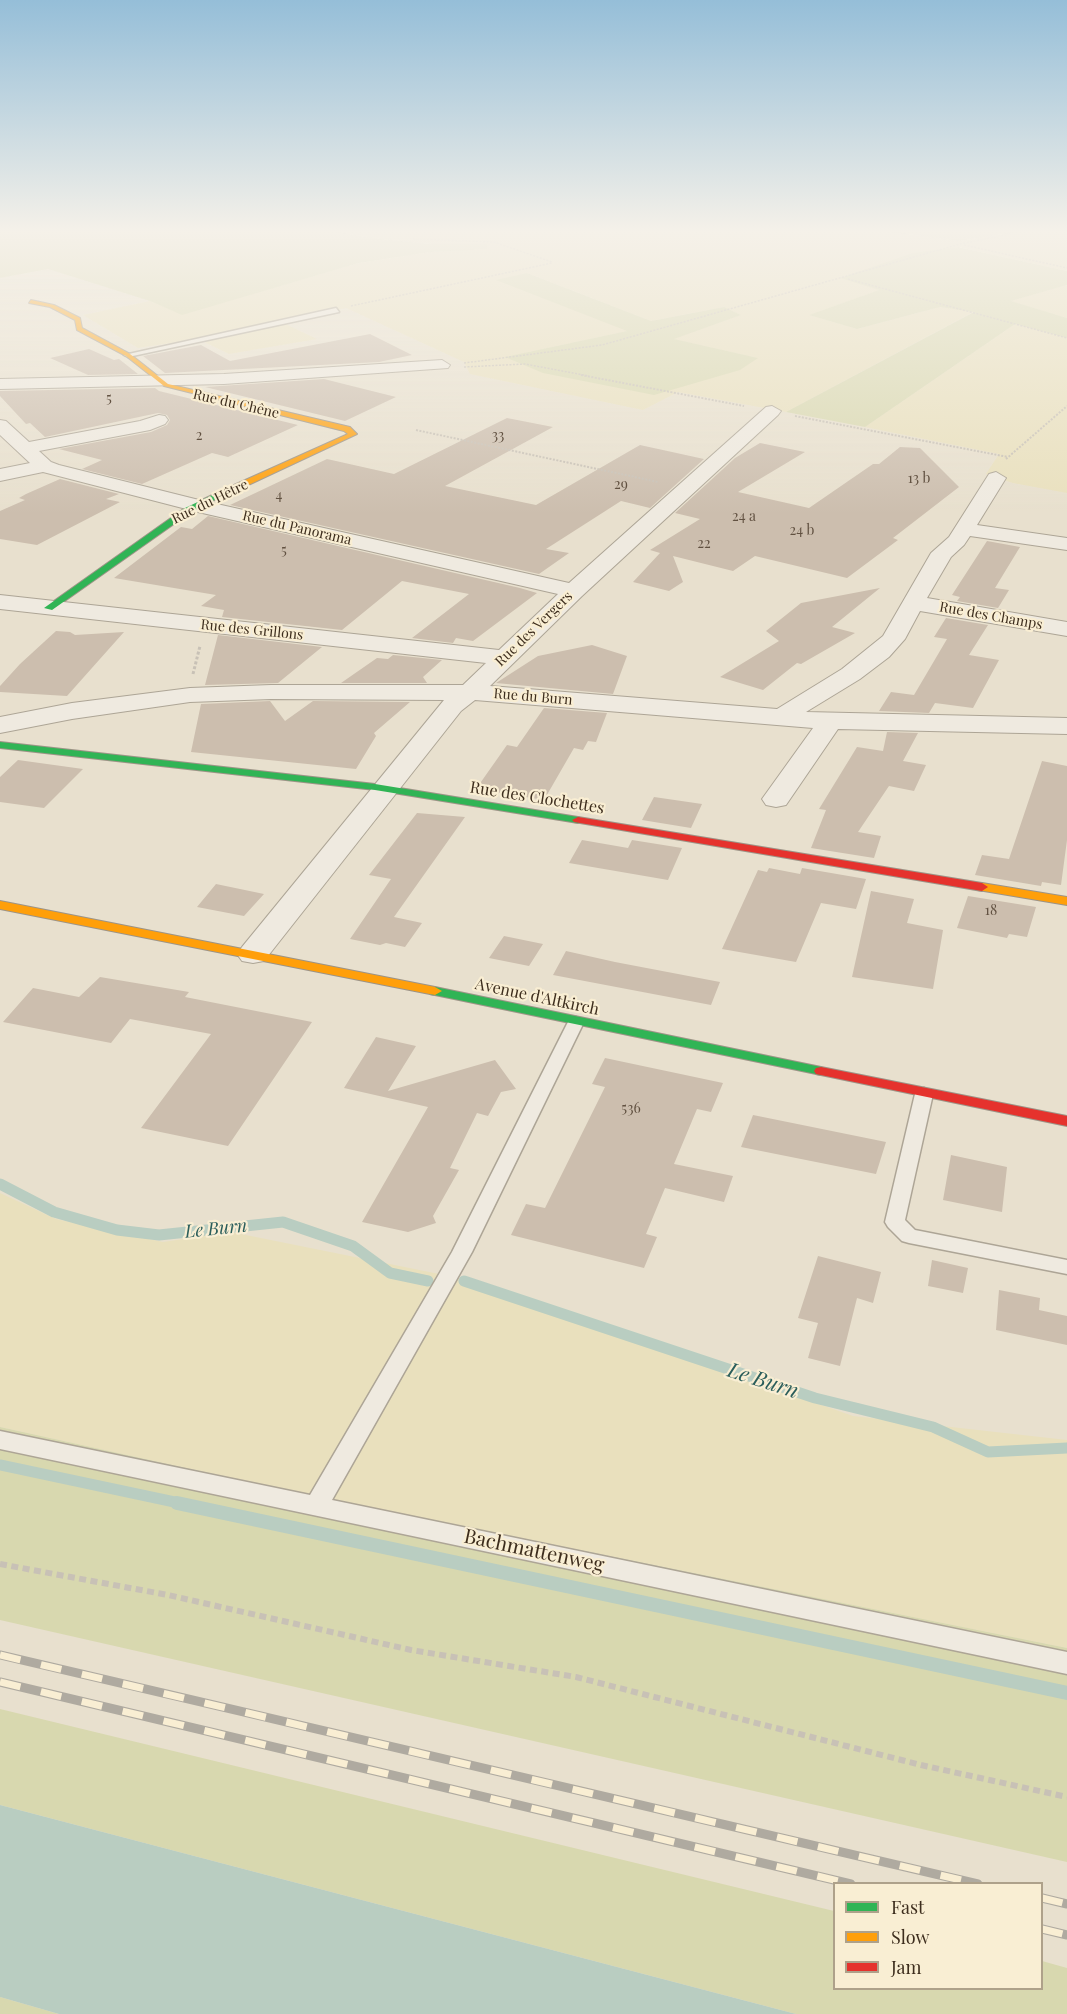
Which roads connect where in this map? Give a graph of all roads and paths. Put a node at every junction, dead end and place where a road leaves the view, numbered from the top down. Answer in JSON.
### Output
{"nodes":[{"id":1,"x":79,"y":326,"type":"edge"},
{"id":2,"x":262,"y":326,"type":"edge"},
{"id":3,"x":672,"y":326,"type":"edge"},
{"id":4,"x":1023,"y":326,"type":"edge"},
{"id":5,"x":1067,"y":338,"type":"edge"},
{"id":6,"x":128,"y":355,"type":"junction"},
{"id":7,"x":442,"y":365,"type":"junction"},
{"id":8,"x":161,"y":380,"type":"junction"},
{"id":9,"x":0,"y":384,"type":"edge"},
{"id":10,"x":1067,"y":406,"type":"edge"},
{"id":11,"x":133,"y":408,"type":"dead end"},
{"id":12,"x":772,"y":411,"type":"junction"},
{"id":13,"x":0,"y":425,"type":"edge"},
{"id":14,"x":416,"y":430,"type":"dead end"},
{"id":15,"x":353,"y":434,"type":"joint"},
{"id":16,"x":25,"y":448,"type":"junction"},
{"id":17,"x":1008,"y":457,"type":"junction"},
{"id":18,"x":44,"y":466,"type":"junction"},
{"id":19,"x":0,"y":475,"type":"edge"},
{"id":20,"x":996,"y":478,"type":"joint"},
{"id":21,"x":688,"y":488,"type":"junction"},
{"id":22,"x":198,"y":506,"type":"junction"},
{"id":23,"x":964,"y":529,"type":"junction"},
{"id":24,"x":1067,"y":544,"type":"edge"},
{"id":25,"x":574,"y":591,"type":"junction"},
{"id":26,"x":0,"y":602,"type":"edge"},
{"id":27,"x":915,"y":603,"type":"junction"},
{"id":28,"x":49,"y":608,"type":"junction"},
{"id":29,"x":208,"y":626,"type":"junction"},
{"id":30,"x":1067,"y":629,"type":"edge"},
{"id":31,"x":503,"y":658,"type":"junction"},
{"id":32,"x":469,"y":693,"type":"junction"},
{"id":33,"x":190,"y":695,"type":"junction"},
{"id":34,"x":0,"y":700,"type":"edge"},
{"id":35,"x":72,"y":711,"type":"junction"},
{"id":36,"x":787,"y":718,"type":"junction"},
{"id":37,"x":827,"y":721,"type":"junction"},
{"id":38,"x":0,"y":725,"type":"edge"},
{"id":39,"x":1067,"y":726,"type":"edge"},
{"id":40,"x":0,"y":745,"type":"edge"},
{"id":41,"x":387,"y":790,"type":"junction"},
{"id":42,"x":776,"y":799,"type":"dead end"},
{"id":43,"x":1067,"y":901,"type":"edge"},
{"id":44,"x":0,"y":905,"type":"edge"},
{"id":45,"x":253,"y":954,"type":"junction"},
{"id":46,"x":576,"y":1022,"type":"junction"},
{"id":47,"x":924,"y":1094,"type":"junction"},
{"id":48,"x":1067,"y":1121,"type":"edge"},
{"id":49,"x":1067,"y":1267,"type":"edge"},
{"id":50,"x":0,"y":1440,"type":"edge"},
{"id":51,"x":316,"y":1506,"type":"junction"},
{"id":52,"x":0,"y":1563,"type":"edge"},
{"id":53,"x":1067,"y":1663,"type":"edge"},
{"id":54,"x":1067,"y":1797,"type":"edge"}],
"edges":[{"from":1,"to":6,"type":"street","name":"Rue du Chêne"},
{"from":2,"to":6,"type":"lane"},
{"from":3,"to":7,"type":"path"},
{"from":4,"to":5,"type":"path"},
{"from":6,"to":8,"type":"street","name":"Rue du Chêne"},
{"from":7,"to":8,"type":"street"},
{"from":7,"to":12,"type":"path"},
{"from":8,"to":9,"type":"street"},
{"from":8,"to":15,"type":"street","name":"Rue du Chêne"},
{"from":10,"to":17,"type":"path"},
{"from":11,"to":16,"type":"street"},
{"from":12,"to":17,"type":"path"},
{"from":12,"to":21,"type":"street","name":"Rue des Vergers"},
{"from":13,"to":16,"type":"street","name":"Rue du Panorama"},
{"from":14,"to":21,"type":"path"},
{"from":15,"to":22,"type":"street","name":"Rue du Hêtre"},
{"from":16,"to":18,"type":"street","name":"Rue du Panorama"},
{"from":17,"to":20,"type":"path"},
{"from":18,"to":19,"type":"street"},
{"from":18,"to":22,"type":"street","name":"Rue du Panorama"},
{"from":20,"to":23,"type":"street","name":"Rue des Champs"},
{"from":21,"to":25,"type":"street","name":"Rue des Vergers"},
{"from":22,"to":25,"type":"street","name":"Rue du Panorama"},
{"from":22,"to":28,"type":"street","name":"Rue du Hêtre"},
{"from":23,"to":24,"type":"street"},
{"from":23,"to":27,"type":"street","name":"Rue des Champs"},
{"from":25,"to":31,"type":"street","name":"Rue des Vergers"},
{"from":26,"to":28,"type":"street","name":"Rue des Grillons"},
{"from":27,"to":30,"type":"street","name":"Rue des Champs"},
{"from":27,"to":36,"type":"street","name":"Rue des Champs"},
{"from":28,"to":29,"type":"street","name":"Rue des Grillons"},
{"from":29,"to":31,"type":"street","name":"Rue des Grillons"},
{"from":29,"to":33,"type":"path"},
{"from":31,"to":32,"type":"street","name":"Rue des Vergers"},
{"from":32,"to":33,"type":"street","name":"Rue du Burn"},
{"from":32,"to":36,"type":"street","name":"Rue du Burn"},
{"from":32,"to":41,"type":"street","name":"Rue des Vergers"},
{"from":33,"to":35,"type":"street","name":"Rue du Burn"},
{"from":34,"to":35,"type":"street"},
{"from":35,"to":38,"type":"street","name":"Rue du Burn"},
{"from":36,"to":37,"type":"street","name":"Rue du Burn"},
{"from":37,"to":39,"type":"street","name":"Rue du Burn"},
{"from":37,"to":42,"type":"street"},
{"from":40,"to":41,"type":"street","name":"Rue des Clochettes"},
{"from":41,"to":43,"type":"street","name":"Rue des Clochettes"},
{"from":41,"to":45,"type":"street","name":"Rue des Vergers"},
{"from":44,"to":45,"type":"street","name":"Avenue d'Altkirch"},
{"from":45,"to":46,"type":"street","name":"Avenue d'Altkirch"},
{"from":46,"to":47,"type":"street","name":"Avenue d'Altkirch"},
{"from":46,"to":51,"type":"lane"},
{"from":47,"to":48,"type":"street","name":"Avenue d'Altkirch"},
{"from":47,"to":49,"type":"lane"},
{"from":50,"to":51,"type":"lane","name":"Bachmattenweg"},
{"from":51,"to":53,"type":"lane","name":"Bachmattenweg"},
{"from":52,"to":54,"type":"path"}]}
